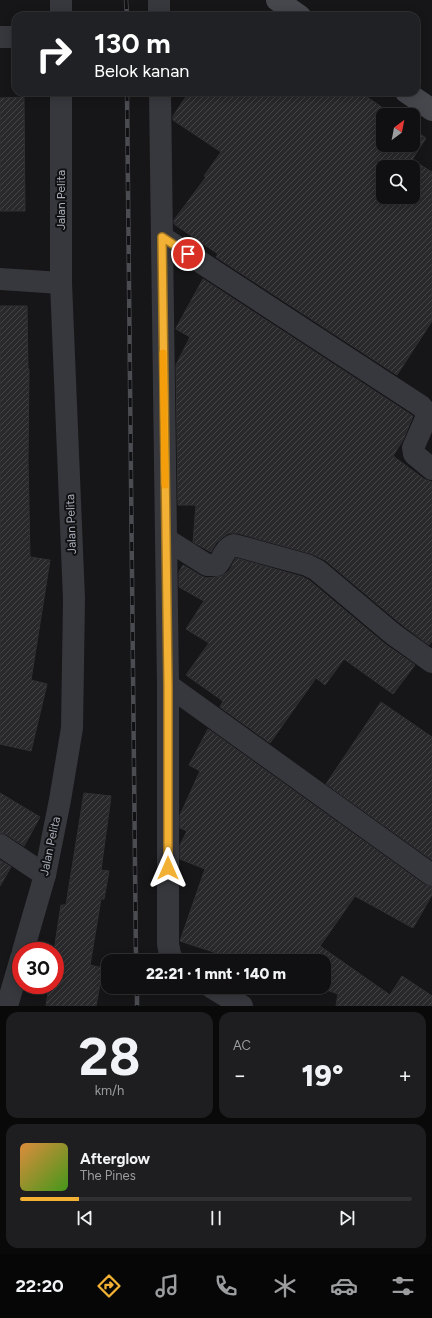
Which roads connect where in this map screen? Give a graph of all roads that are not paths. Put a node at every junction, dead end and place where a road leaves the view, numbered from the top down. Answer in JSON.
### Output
{"nodes":[{"id":1,"x":61,"y":0,"type":"edge"},
{"id":2,"x":159,"y":0,"type":"edge"},
{"id":3,"x":277,"y":0,"type":"edge"},
{"id":4,"x":61,"y":12,"type":"edge"},
{"id":5,"x":159,"y":12,"type":"edge"},
{"id":6,"x":294,"y":12,"type":"edge"},
{"id":7,"x":0,"y":37,"type":"edge"},
{"id":8,"x":12,"y":37,"type":"edge"},
{"id":9,"x":62,"y":96,"type":"edge"},
{"id":10,"x":160,"y":96,"type":"edge"},
{"id":11,"x":412,"y":96,"type":"edge"},
{"id":12,"x":432,"y":110,"type":"edge"},
{"id":13,"x":162,"y":237,"type":"junction"},
{"id":14,"x":0,"y":279,"type":"edge"},
{"id":15,"x":61,"y":283,"type":"junction"},
{"id":16,"x":432,"y":469,"type":"edge"},
{"id":17,"x":166,"y":540,"type":"junction"},
{"id":18,"x":432,"y":662,"type":"edge"},
{"id":19,"x":168,"y":685,"type":"junction"},
{"id":20,"x":0,"y":845,"type":"edge"},
{"id":21,"x":45,"y":875,"type":"junction"},
{"id":22,"x":432,"y":875,"type":"edge"},
{"id":23,"x":26,"y":942,"type":"edge"},
{"id":24,"x":170,"y":954,"type":"edge"},
{"id":25,"x":12,"y":989,"type":"edge"},
{"id":26,"x":222,"y":994,"type":"edge"},
{"id":27,"x":7,"y":1006,"type":"edge"},
{"id":28,"x":242,"y":1006,"type":"edge"}],
"edges":[{"from":1,"to":4,"type":"street"},
{"from":2,"to":5,"type":"street"},
{"from":3,"to":6,"type":"street"},
{"from":7,"to":8,"type":"street"},
{"from":9,"to":15,"type":"street","name":"Jalan Pelita"},
{"from":10,"to":13,"type":"street"},
{"from":11,"to":12,"type":"street"},
{"from":13,"to":16,"type":"street"},
{"from":13,"to":17,"type":"street"},
{"from":14,"to":15,"type":"street"},
{"from":15,"to":21,"type":"street","name":"Jalan Pelita"},
{"from":17,"to":18,"type":"street"},
{"from":17,"to":19,"type":"street"},
{"from":19,"to":22,"type":"street"},
{"from":19,"to":24,"type":"street"},
{"from":20,"to":21,"type":"street"},
{"from":21,"to":23,"type":"street","name":"Jalan Pelita"},
{"from":25,"to":27,"type":"street"},
{"from":26,"to":28,"type":"street"}]}
